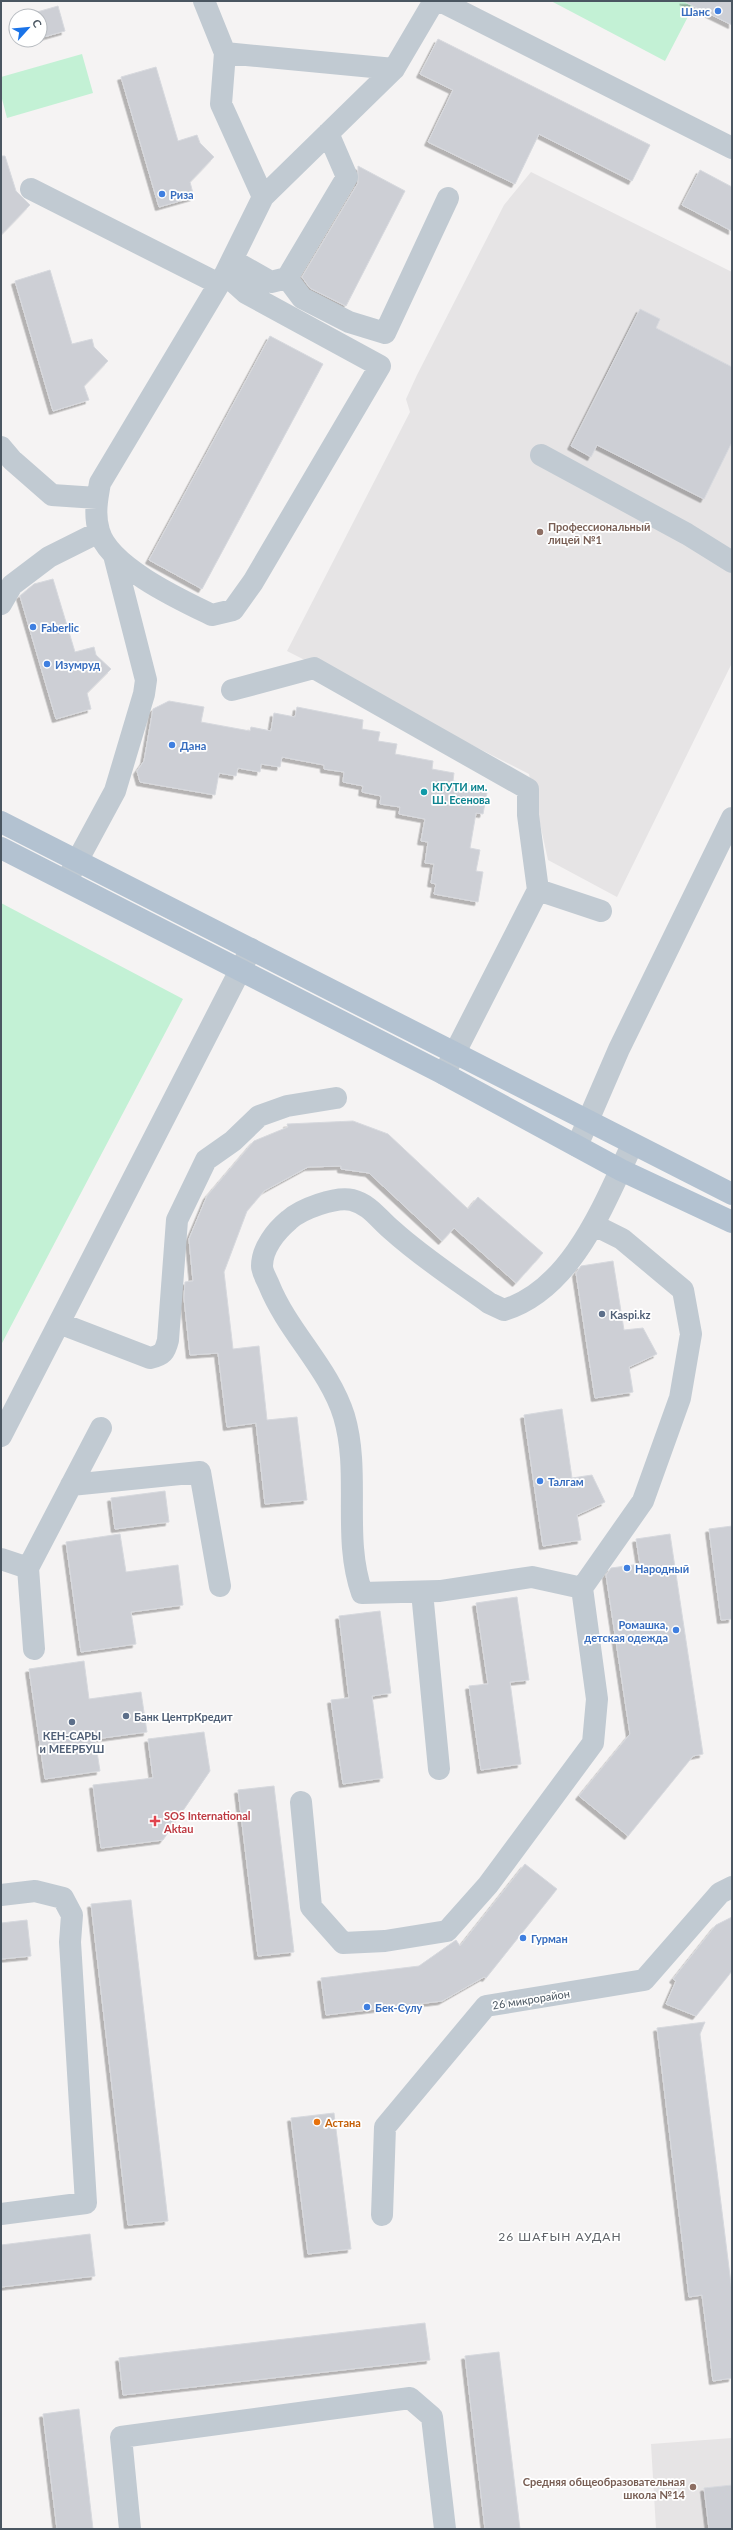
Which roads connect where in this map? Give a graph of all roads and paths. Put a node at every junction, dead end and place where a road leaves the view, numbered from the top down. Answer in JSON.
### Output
{"nodes":[{"id":1,"x":204,"y":1,"type":"edge"},
{"id":2,"x":434,"y":1,"type":"edge"},
{"id":3,"x":440,"y":1,"type":"edge"},
{"id":4,"x":225,"y":53,"type":"junction"},
{"id":5,"x":394,"y":69,"type":"junction"},
{"id":6,"x":328,"y":134,"type":"junction"},
{"id":7,"x":732,"y":148,"type":"edge"},
{"id":8,"x":31,"y":189,"type":"dead end"},
{"id":9,"x":263,"y":197,"type":"junction"},
{"id":10,"x":448,"y":198,"type":"dead end"},
{"id":11,"x":225,"y":273,"type":"junction"},
{"id":12,"x":287,"y":278,"type":"junction"},
{"id":13,"x":1,"y":447,"type":"edge"},
{"id":14,"x":541,"y":456,"type":"dead end"},
{"id":15,"x":97,"y":498,"type":"junction"},
{"id":16,"x":99,"y":532,"type":"junction"},
{"id":17,"x":114,"y":555,"type":"junction"},
{"id":18,"x":732,"y":562,"type":"edge"},
{"id":19,"x":1,"y":604,"type":"edge"},
{"id":20,"x":232,"y":690,"type":"dead end"},
{"id":21,"x":732,"y":818,"type":"edge"},
{"id":22,"x":1,"y":822,"type":"edge"},
{"id":23,"x":1,"y":848,"type":"edge"},
{"id":24,"x":76,"y":861,"type":"junction"},
{"id":25,"x":66,"y":882,"type":"junction"},
{"id":26,"x":538,"y":890,"type":"junction"},
{"id":27,"x":601,"y":911,"type":"dead end"},
{"id":28,"x":251,"y":949,"type":"junction"},
{"id":29,"x":240,"y":970,"type":"junction"},
{"id":30,"x":455,"y":1053,"type":"junction"},
{"id":31,"x":444,"y":1074,"type":"junction"},
{"id":32,"x":336,"y":1098,"type":"dead end"},
{"id":33,"x":588,"y":1121,"type":"junction"},
{"id":34,"x":632,"y":1145,"type":"junction"},
{"id":35,"x":577,"y":1146,"type":"junction"},
{"id":36,"x":621,"y":1170,"type":"junction"},
{"id":37,"x":732,"y":1194,"type":"edge"},
{"id":38,"x":732,"y":1222,"type":"edge"},
{"id":39,"x":594,"y":1225,"type":"junction"},
{"id":40,"x":59,"y":1323,"type":"junction"},
{"id":41,"x":101,"y":1428,"type":"dead end"},
{"id":42,"x":1,"y":1436,"type":"edge"},
{"id":43,"x":71,"y":1485,"type":"junction"},
{"id":44,"x":1,"y":1559,"type":"edge"},
{"id":45,"x":28,"y":1568,"type":"junction"},
{"id":46,"x":220,"y":1586,"type":"dead end"},
{"id":47,"x":582,"y":1588,"type":"junction"},
{"id":48,"x":422,"y":1592,"type":"junction"},
{"id":49,"x":34,"y":1649,"type":"dead end"},
{"id":50,"x":439,"y":1769,"type":"dead end"},
{"id":51,"x":301,"y":1802,"type":"dead end"},
{"id":52,"x":732,"y":1887,"type":"edge"},
{"id":53,"x":1,"y":1895,"type":"edge"},
{"id":54,"x":1,"y":2214,"type":"edge"},
{"id":55,"x":382,"y":2215,"type":"dead end"},
{"id":56,"x":130,"y":2529,"type":"edge"},
{"id":57,"x":445,"y":2529,"type":"edge"}],
"edges":[{"from":1,"to":4,"type":"street"},
{"from":2,"to":5,"type":"street"},
{"from":3,"to":7,"type":"street"},
{"from":4,"to":5,"type":"street"},
{"from":4,"to":9,"type":"street"},
{"from":5,"to":6,"type":"street"},
{"from":6,"to":9,"type":"street"},
{"from":6,"to":12,"type":"street"},
{"from":8,"to":11,"type":"street"},
{"from":9,"to":11,"type":"street"},
{"from":10,"to":12,"type":"street"},
{"from":11,"to":12,"type":"street"},
{"from":11,"to":15,"type":"street"},
{"from":11,"to":17,"type":"street"},
{"from":13,"to":15,"type":"street"},
{"from":14,"to":18,"type":"street"},
{"from":15,"to":16,"type":"street"},
{"from":16,"to":17,"type":"street"},
{"from":16,"to":19,"type":"street"},
{"from":17,"to":24,"type":"street"},
{"from":20,"to":26,"type":"street"},
{"from":21,"to":33,"type":"street"},
{"from":22,"to":24,"type":"main road"},
{"from":23,"to":25,"type":"main road"},
{"from":24,"to":25,"type":"street"},
{"from":24,"to":28,"type":"main road"},
{"from":25,"to":29,"type":"main road"},
{"from":26,"to":27,"type":"street"},
{"from":26,"to":30,"type":"street"},
{"from":28,"to":29,"type":"street"},
{"from":28,"to":30,"type":"main road"},
{"from":29,"to":31,"type":"main road"},
{"from":29,"to":40,"type":"street"},
{"from":30,"to":31,"type":"street"},
{"from":30,"to":33,"type":"main road"},
{"from":31,"to":35,"type":"main road"},
{"from":32,"to":40,"type":"street"},
{"from":33,"to":34,"type":"main road"},
{"from":33,"to":35,"type":"street"},
{"from":34,"to":36,"type":"street"},
{"from":34,"to":37,"type":"main road"},
{"from":35,"to":36,"type":"main road"},
{"from":36,"to":38,"type":"main road"},
{"from":36,"to":39,"type":"street"},
{"from":39,"to":47,"type":"street"},
{"from":39,"to":48,"type":"street"},
{"from":40,"to":42,"type":"street"},
{"from":41,"to":43,"type":"street"},
{"from":43,"to":45,"type":"street"},
{"from":43,"to":46,"type":"street"},
{"from":44,"to":45,"type":"street"},
{"from":45,"to":49,"type":"street"},
{"from":47,"to":48,"type":"street"},
{"from":47,"to":51,"type":"street"},
{"from":48,"to":50,"type":"street"},
{"from":52,"to":55,"type":"street","name":"26 микрорайон"},
{"from":53,"to":54,"type":"street"},
{"from":56,"to":57,"type":"street"}]}
